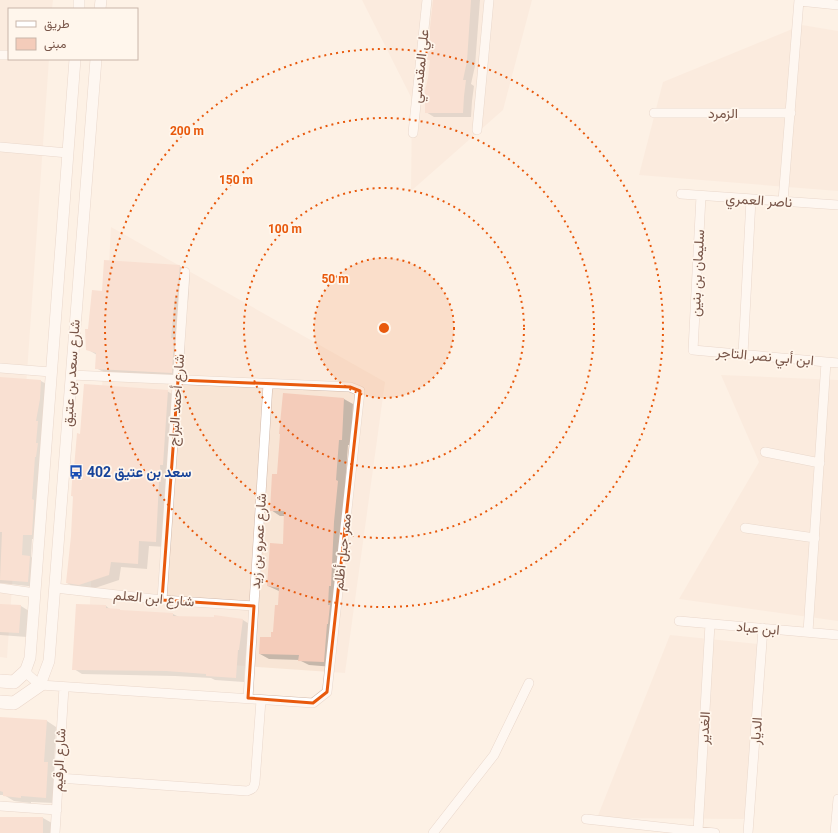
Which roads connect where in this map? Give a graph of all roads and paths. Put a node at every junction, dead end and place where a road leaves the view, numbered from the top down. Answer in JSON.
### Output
{"nodes":[{"id":1,"x":427,"y":0,"type":"edge"},
{"id":2,"x":489,"y":0,"type":"edge"},
{"id":3,"x":799,"y":0,"type":"edge"},
{"id":4,"x":838,"y":4,"type":"edge"},
{"id":5,"x":75,"y":60,"type":"edge"},
{"id":6,"x":96,"y":60,"type":"edge"},
{"id":7,"x":791,"y":112,"type":"junction"},
{"id":8,"x":654,"y":113,"type":"dead end"},
{"id":9,"x":477,"y":130,"type":"dead end"},
{"id":10,"x":413,"y":133,"type":"dead end"},
{"id":11,"x":0,"y":147,"type":"edge"},
{"id":12,"x":68,"y":153,"type":"junction"},
{"id":13,"x":681,"y":194,"type":"dead end"},
{"id":14,"x":701,"y":196,"type":"junction"},
{"id":15,"x":750,"y":199,"type":"junction"},
{"id":16,"x":783,"y":201,"type":"junction"},
{"id":17,"x":838,"y":205,"type":"edge"},
{"id":18,"x":185,"y":272,"type":"dead end"},
{"id":19,"x":693,"y":350,"type":"joint"},
{"id":20,"x":743,"y":354,"type":"junction"},
{"id":21,"x":826,"y":362,"type":"junction"},
{"id":22,"x":838,"y":363,"type":"edge"},
{"id":23,"x":0,"y":368,"type":"edge"},
{"id":24,"x":51,"y":372,"type":"junction"},
{"id":25,"x":71,"y":375,"type":"junction"},
{"id":26,"x":178,"y":380,"type":"junction"},
{"id":27,"x":268,"y":384,"type":"junction"},
{"id":28,"x":765,"y":452,"type":"dead end"},
{"id":29,"x":820,"y":463,"type":"junction"},
{"id":30,"x":745,"y":528,"type":"dead end"},
{"id":31,"x":815,"y":538,"type":"junction"},
{"id":32,"x":0,"y":588,"type":"edge"},
{"id":33,"x":54,"y":588,"type":"junction"},
{"id":34,"x":35,"y":593,"type":"junction"},
{"id":35,"x":162,"y":600,"type":"junction"},
{"id":36,"x":254,"y":606,"type":"junction"},
{"id":37,"x":679,"y":621,"type":"dead end"},
{"id":38,"x":710,"y":624,"type":"junction"},
{"id":39,"x":763,"y":628,"type":"junction"},
{"id":40,"x":808,"y":632,"type":"junction"},
{"id":41,"x":838,"y":635,"type":"edge"},
{"id":42,"x":25,"y":672,"type":"junction"},
{"id":43,"x":0,"y":681,"type":"edge"},
{"id":44,"x":529,"y":683,"type":"dead end"},
{"id":45,"x":40,"y":685,"type":"junction"},
{"id":46,"x":64,"y":687,"type":"junction"},
{"id":47,"x":248,"y":698,"type":"junction"},
{"id":48,"x":261,"y":700,"type":"junction"},
{"id":49,"x":0,"y":702,"type":"edge"},
{"id":50,"x":58,"y":778,"type":"junction"},
{"id":51,"x":838,"y":799,"type":"edge"},
{"id":52,"x":0,"y":806,"type":"edge"},
{"id":53,"x":57,"y":810,"type":"junction"},
{"id":54,"x":586,"y":820,"type":"dead end"},
{"id":55,"x":698,"y":831,"type":"junction"},
{"id":56,"x":55,"y":833,"type":"edge"},
{"id":57,"x":433,"y":833,"type":"edge"},
{"id":58,"x":715,"y":833,"type":"edge"},
{"id":59,"x":748,"y":833,"type":"edge"},
{"id":60,"x":835,"y":833,"type":"edge"}],
"edges":[{"from":1,"to":10,"type":"street","name":"علي المقدسي"},
{"from":2,"to":9,"type":"street"},
{"from":3,"to":4,"type":"street"},
{"from":3,"to":7,"type":"street"},
{"from":5,"to":12,"type":"street","name":"شارع سعد بن عتيق"},
{"from":6,"to":25,"type":"street","name":"شارع سعد بن عتيق"},
{"from":7,"to":8,"type":"street","name":"الزمرد"},
{"from":7,"to":16,"type":"street"},
{"from":11,"to":12,"type":"street"},
{"from":12,"to":24,"type":"street","name":"شارع سعد بن عتيق"},
{"from":13,"to":14,"type":"street","name":"ناصر العمري"},
{"from":14,"to":15,"type":"street","name":"ناصر العمري"},
{"from":14,"to":19,"type":"street","name":"سليمان بن بنين"},
{"from":15,"to":16,"type":"street","name":"ناصر العمري"},
{"from":15,"to":20,"type":"street"},
{"from":16,"to":17,"type":"street","name":"ناصر العمري"},
{"from":18,"to":26,"type":"street","name":"شارع أحمد البراج"},
{"from":19,"to":20,"type":"street","name":"ابن أبي نصر التاجر"},
{"from":20,"to":21,"type":"street","name":"ابن أبي نصر التاجر"},
{"from":21,"to":22,"type":"street","name":"ابن أبي نصر التاجر"},
{"from":21,"to":29,"type":"street"},
{"from":23,"to":24,"type":"street"},
{"from":24,"to":34,"type":"street","name":"شارع سعد بن عتيق"},
{"from":25,"to":26,"type":"street","name":"ممر جبل أظلم"},
{"from":25,"to":33,"type":"street","name":"شارع سعد بن عتيق"},
{"from":26,"to":27,"type":"street","name":"ممر جبل أظلم"},
{"from":26,"to":35,"type":"street","name":"شارع أحمد البراج"},
{"from":27,"to":36,"type":"street","name":"شارع عمرو بن زيد"},
{"from":27,"to":48,"type":"street","name":"ممر جبل أظلم"},
{"from":28,"to":29,"type":"street"},
{"from":29,"to":31,"type":"street"},
{"from":30,"to":31,"type":"street"},
{"from":31,"to":40,"type":"street"},
{"from":32,"to":34,"type":"street"},
{"from":33,"to":35,"type":"street","name":"شارع ابن العلم"},
{"from":33,"to":45,"type":"street","name":"شارع سعد بن عتيق"},
{"from":34,"to":42,"type":"street","name":"شارع سعد بن عتيق"},
{"from":35,"to":36,"type":"street","name":"شارع ابن العلم"},
{"from":36,"to":47,"type":"street","name":"شارع عمرو بن زيد"},
{"from":37,"to":38,"type":"street","name":"ابن عباد"},
{"from":38,"to":39,"type":"street","name":"ابن عباد"},
{"from":38,"to":55,"type":"street","name":"الغدير"},
{"from":39,"to":40,"type":"street","name":"ابن عباد"},
{"from":39,"to":59,"type":"street","name":"الديار"},
{"from":40,"to":41,"type":"street","name":"ابن عباد"},
{"from":42,"to":43,"type":"main road"},
{"from":42,"to":45,"type":"street"},
{"from":44,"to":57,"type":"street"},
{"from":45,"to":46,"type":"street","name":"ممر جبل أظلم"},
{"from":45,"to":49,"type":"main road"},
{"from":46,"to":47,"type":"street","name":"ممر جبل أظلم"},
{"from":46,"to":50,"type":"street","name":"شارع الرقيم"},
{"from":47,"to":48,"type":"street","name":"ممر جبل أظلم"},
{"from":48,"to":50,"type":"street"},
{"from":50,"to":53,"type":"street","name":"شارع الرقيم"},
{"from":51,"to":60,"type":"street"},
{"from":52,"to":53,"type":"street"},
{"from":53,"to":56,"type":"street","name":"شارع الرقيم"},
{"from":54,"to":55,"type":"street"},
{"from":55,"to":58,"type":"street"}]}
